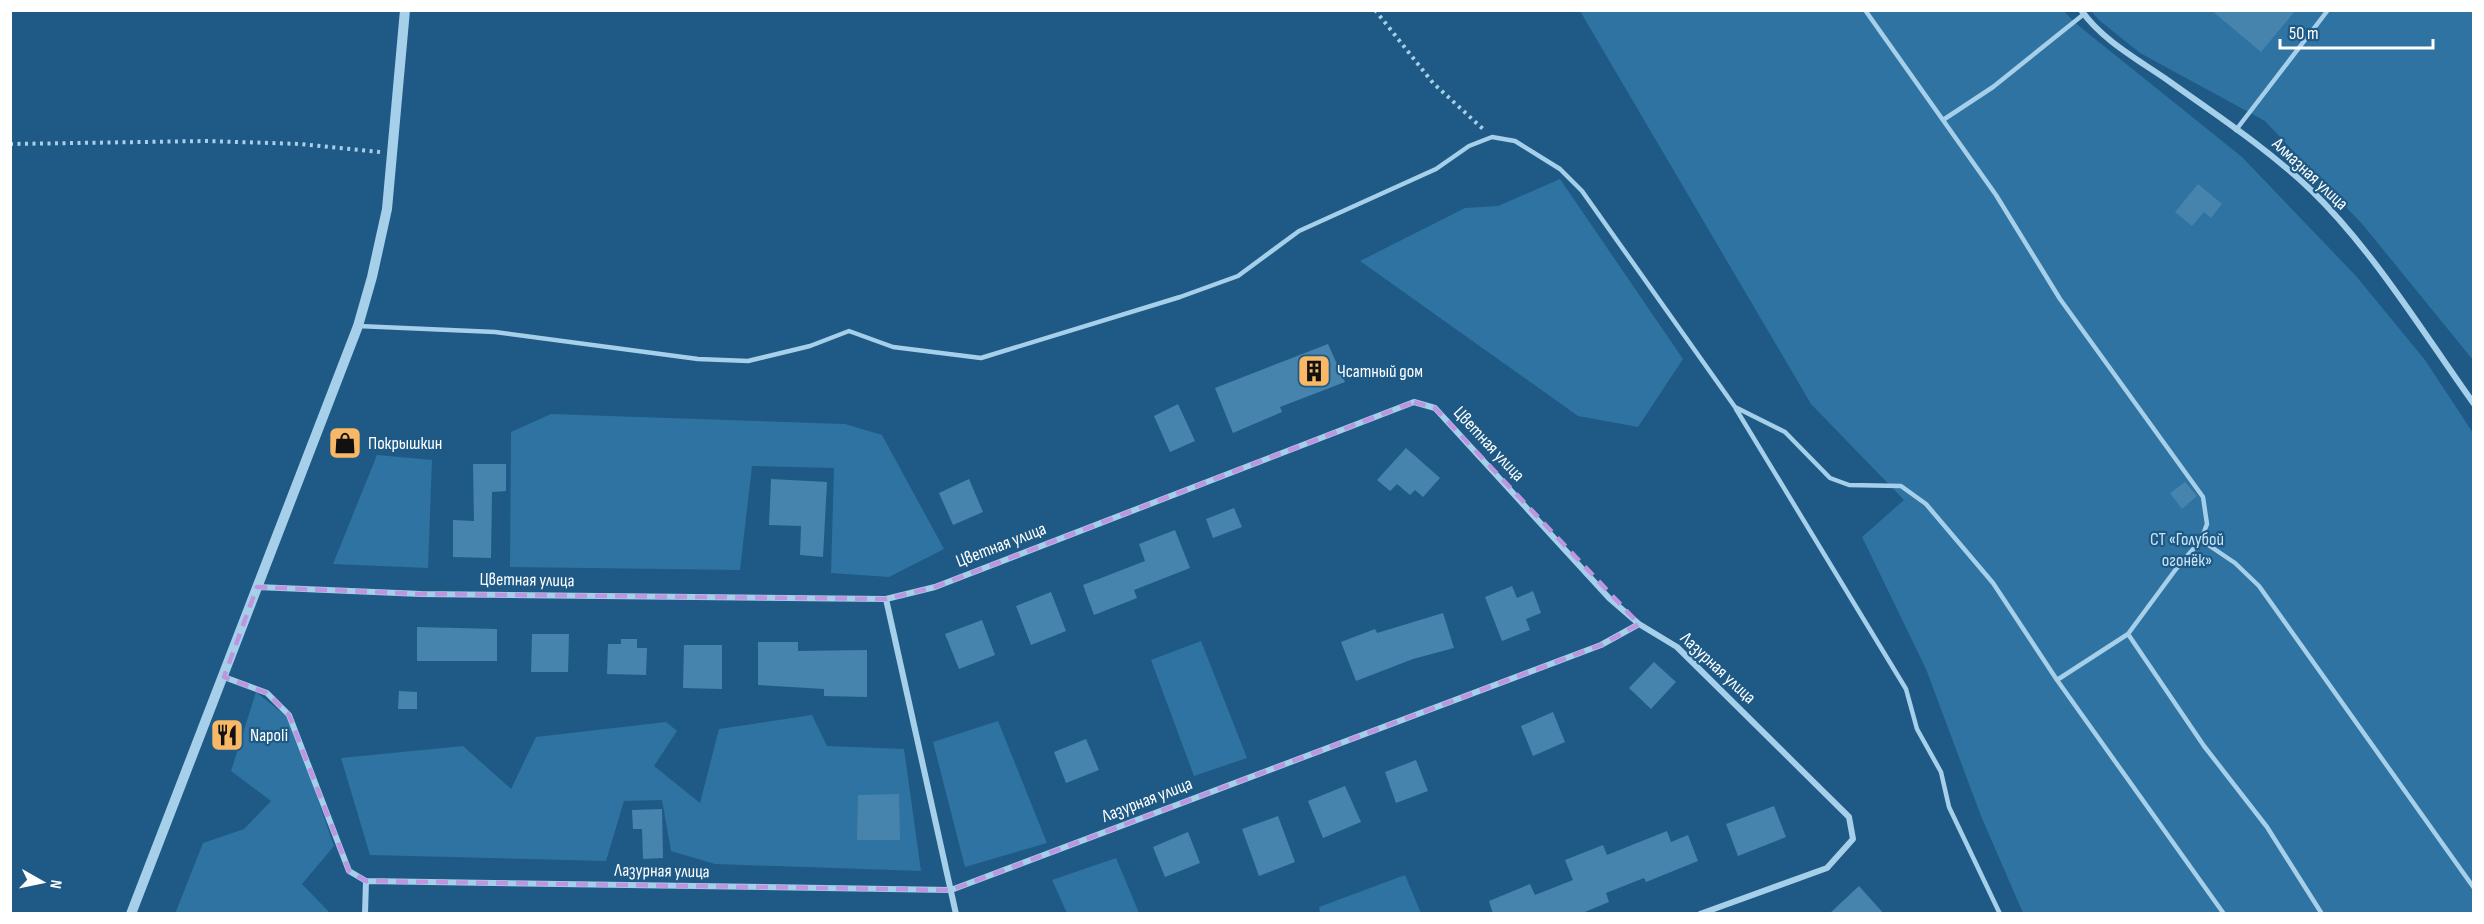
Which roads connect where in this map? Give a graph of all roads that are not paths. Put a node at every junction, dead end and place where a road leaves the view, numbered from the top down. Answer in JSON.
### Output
{"nodes":[{"id":1,"x":405,"y":10,"type":"edge"},
{"id":2,"x":1865,"y":10,"type":"edge"},
{"id":3,"x":2328,"y":10,"type":"edge"},
{"id":4,"x":2082,"y":12,"type":"edge"},
{"id":5,"x":1942,"y":120,"type":"junction"},
{"id":6,"x":2236,"y":130,"type":"junction"},
{"id":7,"x":358,"y":326,"type":"junction"},
{"id":8,"x":2474,"y":404,"type":"edge"},
{"id":9,"x":1735,"y":407,"type":"junction"},
{"id":10,"x":2201,"y":540,"type":"junction"},
{"id":11,"x":257,"y":587,"type":"junction"},
{"id":12,"x":886,"y":599,"type":"junction"},
{"id":13,"x":1639,"y":624,"type":"junction"},
{"id":14,"x":2128,"y":634,"type":"junction"},
{"id":15,"x":224,"y":677,"type":"junction"},
{"id":16,"x":2057,"y":680,"type":"junction"},
{"id":17,"x":366,"y":881,"type":"junction"},
{"id":18,"x":2474,"y":888,"type":"edge"},
{"id":19,"x":951,"y":890,"type":"junction"},
{"id":20,"x":131,"y":914,"type":"edge"},
{"id":21,"x":365,"y":914,"type":"edge"},
{"id":22,"x":956,"y":914,"type":"edge"},
{"id":23,"x":1700,"y":914,"type":"edge"},
{"id":24,"x":2000,"y":914,"type":"edge"},
{"id":25,"x":2224,"y":914,"type":"edge"},
{"id":26,"x":2322,"y":914,"type":"edge"}],
"edges":[{"from":1,"to":7,"type":"street"},
{"from":2,"to":5,"type":"lane"},
{"from":3,"to":6,"type":"lane"},
{"from":4,"to":5,"type":"lane"},
{"from":4,"to":6,"type":"street","name":"Алмазная улица"},
{"from":5,"to":10,"type":"lane"},
{"from":6,"to":8,"type":"street","name":"Алмазная улица"},
{"from":7,"to":9,"type":"lane"},
{"from":7,"to":11,"type":"street"},
{"from":9,"to":16,"type":"lane"},
{"from":9,"to":24,"type":"lane"},
{"from":10,"to":14,"type":"lane"},
{"from":10,"to":18,"type":"lane"},
{"from":11,"to":12,"type":"street","name":"Цветная улица"},
{"from":11,"to":15,"type":"street"},
{"from":12,"to":13,"type":"street","name":"Цветная улица"},
{"from":12,"to":19,"type":"street"},
{"from":13,"to":19,"type":"street","name":"Лазурная улица"},
{"from":13,"to":23,"type":"street","name":"Лазурная улица"},
{"from":14,"to":16,"type":"lane"},
{"from":14,"to":26,"type":"lane"},
{"from":15,"to":17,"type":"street"},
{"from":15,"to":20,"type":"street"},
{"from":16,"to":25,"type":"lane"},
{"from":17,"to":19,"type":"street","name":"Лазурная улица"},
{"from":17,"to":21,"type":"street"},
{"from":19,"to":22,"type":"street"}]}
